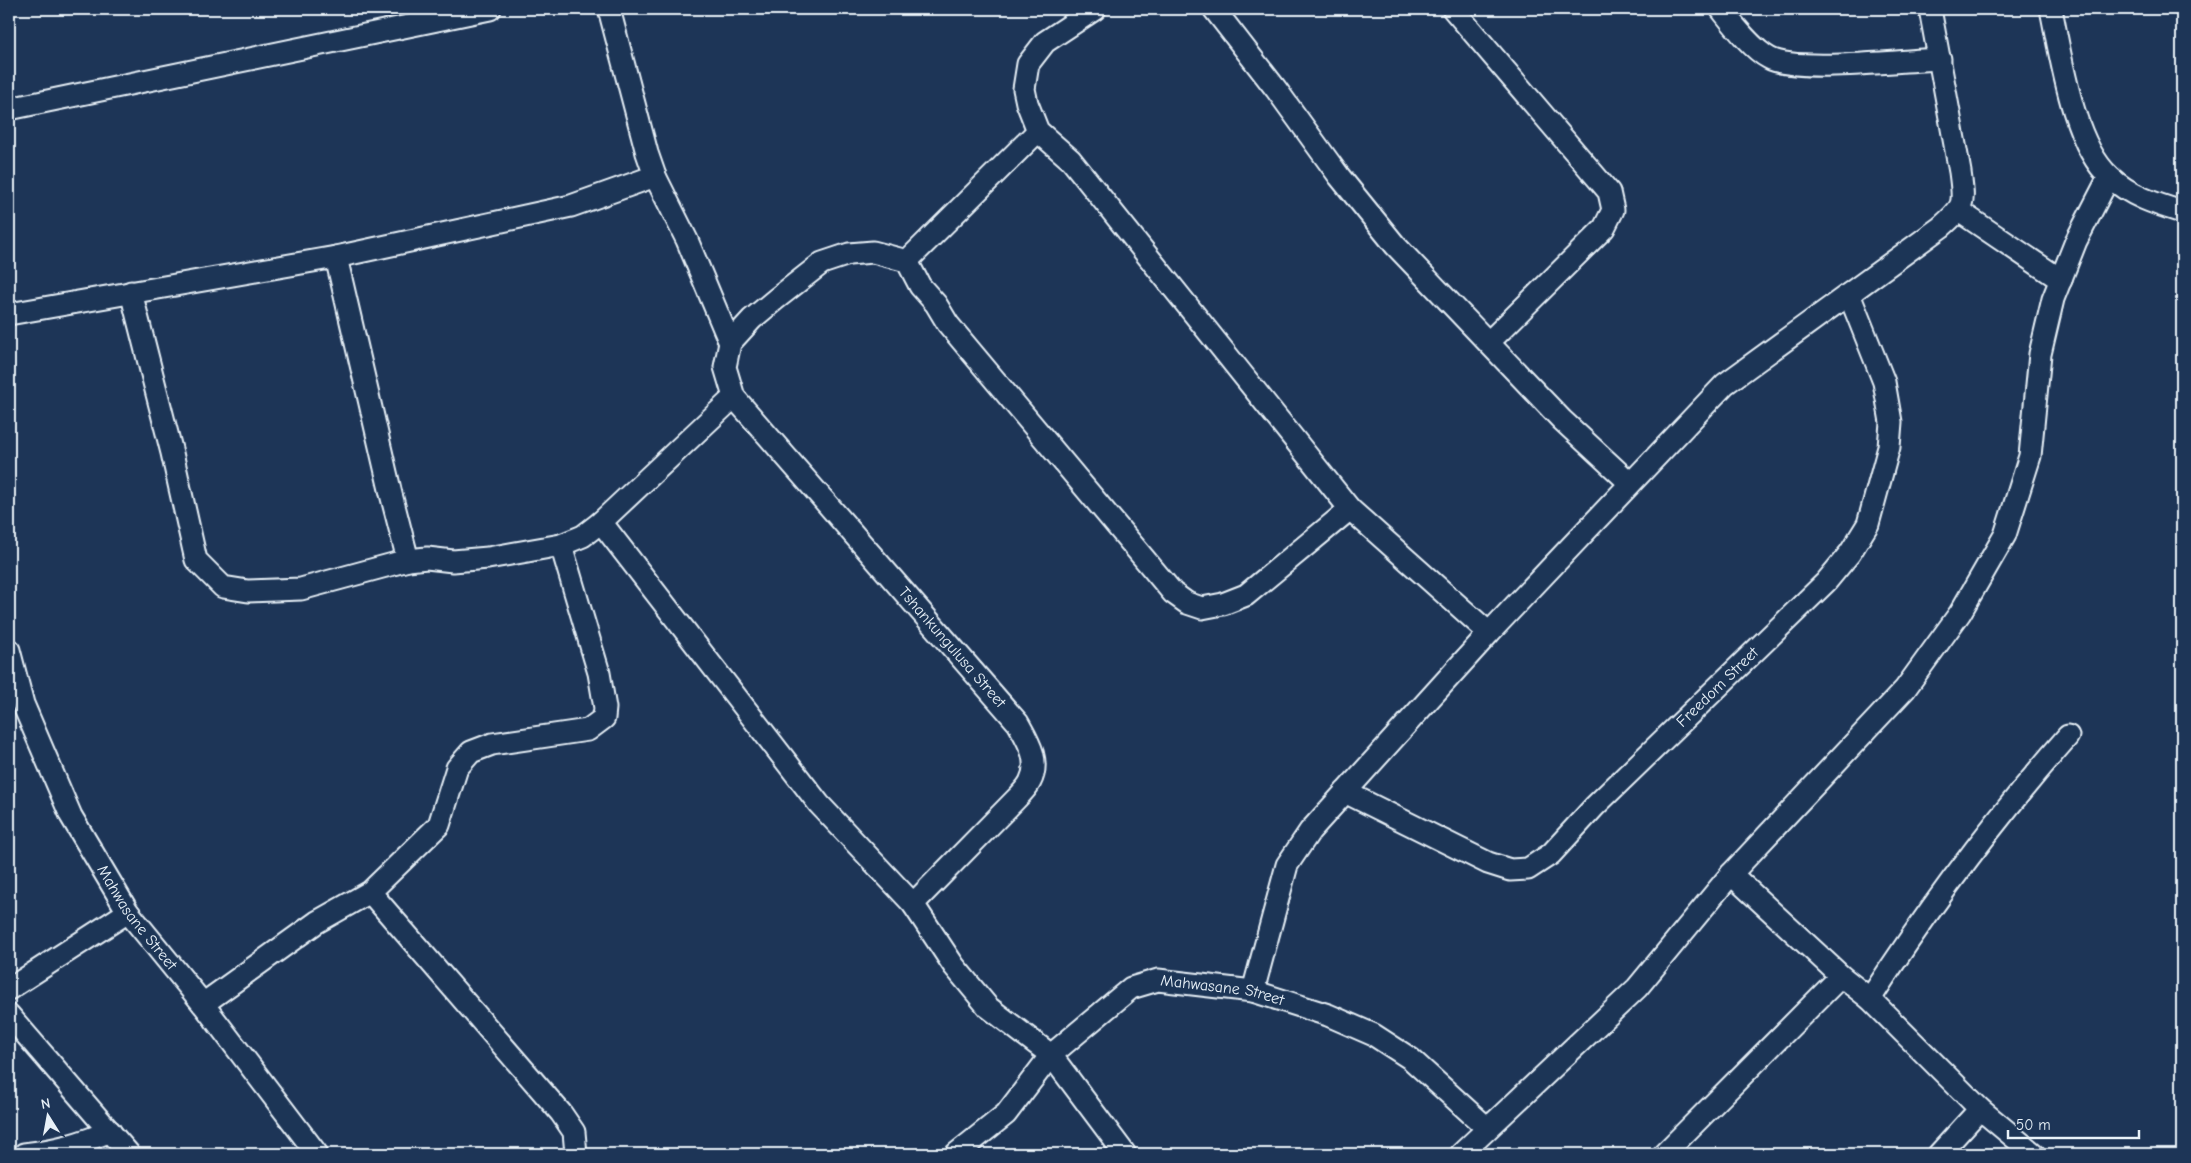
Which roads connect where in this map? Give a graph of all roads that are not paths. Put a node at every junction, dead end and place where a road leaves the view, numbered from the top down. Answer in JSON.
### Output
{"nodes":[{"id":1,"x":490,"y":9,"type":"edge"},
{"id":2,"x":609,"y":9,"type":"edge"},
{"id":3,"x":1095,"y":9,"type":"edge"},
{"id":4,"x":1214,"y":9,"type":"edge"},
{"id":5,"x":1454,"y":9,"type":"edge"},
{"id":6,"x":1721,"y":9,"type":"edge"},
{"id":7,"x":1930,"y":9,"type":"edge"},
{"id":8,"x":2051,"y":9,"type":"edge"},
{"id":9,"x":1940,"y":59,"type":"junction"},
{"id":10,"x":9,"y":109,"type":"edge"},
{"id":11,"x":1038,"y":131,"type":"junction"},
{"id":12,"x":655,"y":176,"type":"junction"},
{"id":13,"x":2110,"y":177,"type":"junction"},
{"id":14,"x":1959,"y":212,"type":"junction"},
{"id":15,"x":2182,"y":212,"type":"edge"},
{"id":16,"x":336,"y":257,"type":"junction"},
{"id":17,"x":907,"y":261,"type":"junction"},
{"id":18,"x":2061,"y":280,"type":"junction"},
{"id":19,"x":131,"y":292,"type":"junction"},
{"id":20,"x":1849,"y":294,"type":"junction"},
{"id":21,"x":9,"y":314,"type":"edge"},
{"id":22,"x":1489,"y":342,"type":"junction"},
{"id":23,"x":730,"y":343,"type":"junction"},
{"id":24,"x":734,"y":397,"type":"junction"},
{"id":25,"x":1630,"y":483,"type":"junction"},
{"id":26,"x":1350,"y":509,"type":"junction"},
{"id":27,"x":601,"y":522,"type":"junction"},
{"id":28,"x":561,"y":545,"type":"junction"},
{"id":29,"x":408,"y":560,"type":"junction"},
{"id":30,"x":1489,"y":633,"type":"junction"},
{"id":31,"x":9,"y":650,"type":"edge"},
{"id":32,"x":16,"y":705,"type":"edge"},
{"id":33,"x":2068,"y":736,"type":"dead end"},
{"id":34,"x":1345,"y":792,"type":"junction"},
{"id":35,"x":1731,"y":874,"type":"junction"},
{"id":36,"x":370,"y":892,"type":"junction"},
{"id":37,"x":913,"y":904,"type":"junction"},
{"id":38,"x":128,"y":912,"type":"junction"},
{"id":39,"x":1841,"y":976,"type":"junction"},
{"id":40,"x":9,"y":988,"type":"edge"},
{"id":41,"x":1253,"y":991,"type":"junction"},
{"id":42,"x":1870,"y":999,"type":"junction"},
{"id":43,"x":203,"y":1004,"type":"junction"},
{"id":44,"x":9,"y":1016,"type":"edge"},
{"id":45,"x":1051,"y":1055,"type":"junction"},
{"id":46,"x":1980,"y":1109,"type":"junction"},
{"id":47,"x":1487,"y":1128,"type":"junction"},
{"id":48,"x":110,"y":1131,"type":"junction"},
{"id":49,"x":24,"y":1154,"type":"edge"},
{"id":50,"x":129,"y":1154,"type":"edge"},
{"id":51,"x":317,"y":1154,"type":"edge"},
{"id":52,"x":576,"y":1154,"type":"edge"},
{"id":53,"x":956,"y":1154,"type":"edge"},
{"id":54,"x":1125,"y":1154,"type":"edge"},
{"id":55,"x":1461,"y":1154,"type":"edge"},
{"id":56,"x":1664,"y":1154,"type":"edge"},
{"id":57,"x":1939,"y":1154,"type":"edge"},
{"id":58,"x":2034,"y":1154,"type":"edge"}],
"edges":[{"from":1,"to":10,"type":"street"},
{"from":2,"to":12,"type":"street"},
{"from":3,"to":11,"type":"street"},
{"from":4,"to":22,"type":"street"},
{"from":5,"to":22,"type":"street"},
{"from":6,"to":9,"type":"street"},
{"from":7,"to":9,"type":"street"},
{"from":8,"to":13,"type":"street"},
{"from":9,"to":14,"type":"street"},
{"from":11,"to":17,"type":"street"},
{"from":11,"to":26,"type":"street"},
{"from":12,"to":16,"type":"street"},
{"from":12,"to":23,"type":"street"},
{"from":13,"to":15,"type":"street"},
{"from":13,"to":18,"type":"street"},
{"from":14,"to":18,"type":"street"},
{"from":14,"to":20,"type":"street"},
{"from":16,"to":19,"type":"street"},
{"from":16,"to":29,"type":"street"},
{"from":17,"to":23,"type":"street"},
{"from":17,"to":26,"type":"street"},
{"from":18,"to":35,"type":"street"},
{"from":19,"to":21,"type":"street"},
{"from":19,"to":29,"type":"street"},
{"from":20,"to":25,"type":"street"},
{"from":20,"to":34,"type":"street","name":"Freedom Street"},
{"from":22,"to":25,"type":"street"},
{"from":23,"to":24,"type":"street"},
{"from":24,"to":27,"type":"street"},
{"from":24,"to":37,"type":"street","name":"Tshankungulusa Street"},
{"from":25,"to":30,"type":"street"},
{"from":26,"to":30,"type":"street"},
{"from":27,"to":28,"type":"street"},
{"from":27,"to":37,"type":"street"},
{"from":28,"to":29,"type":"street"},
{"from":28,"to":36,"type":"street"},
{"from":30,"to":34,"type":"street"},
{"from":31,"to":32,"type":"street","name":"Mahwasane Street"},
{"from":32,"to":38,"type":"street","name":"Mahwasane Street"},
{"from":33,"to":42,"type":"street"},
{"from":34,"to":41,"type":"street"},
{"from":35,"to":39,"type":"street"},
{"from":35,"to":47,"type":"street"},
{"from":36,"to":43,"type":"street"},
{"from":36,"to":52,"type":"street"},
{"from":37,"to":45,"type":"street"},
{"from":38,"to":40,"type":"street"},
{"from":38,"to":43,"type":"street","name":"Mahwasane Street"},
{"from":39,"to":42,"type":"street"},
{"from":39,"to":56,"type":"street"},
{"from":41,"to":45,"type":"street","name":"Mahwasane Street"},
{"from":41,"to":47,"type":"street","name":"Mahwasane Street"},
{"from":42,"to":46,"type":"street"},
{"from":43,"to":51,"type":"street","name":"Mahwasane Street"},
{"from":44,"to":48,"type":"street"},
{"from":45,"to":53,"type":"street","name":"Mahwasane Street"},
{"from":45,"to":54,"type":"street"},
{"from":46,"to":57,"type":"street"},
{"from":46,"to":58,"type":"street"},
{"from":47,"to":55,"type":"street"},
{"from":48,"to":49,"type":"street"},
{"from":48,"to":50,"type":"street"}]}
